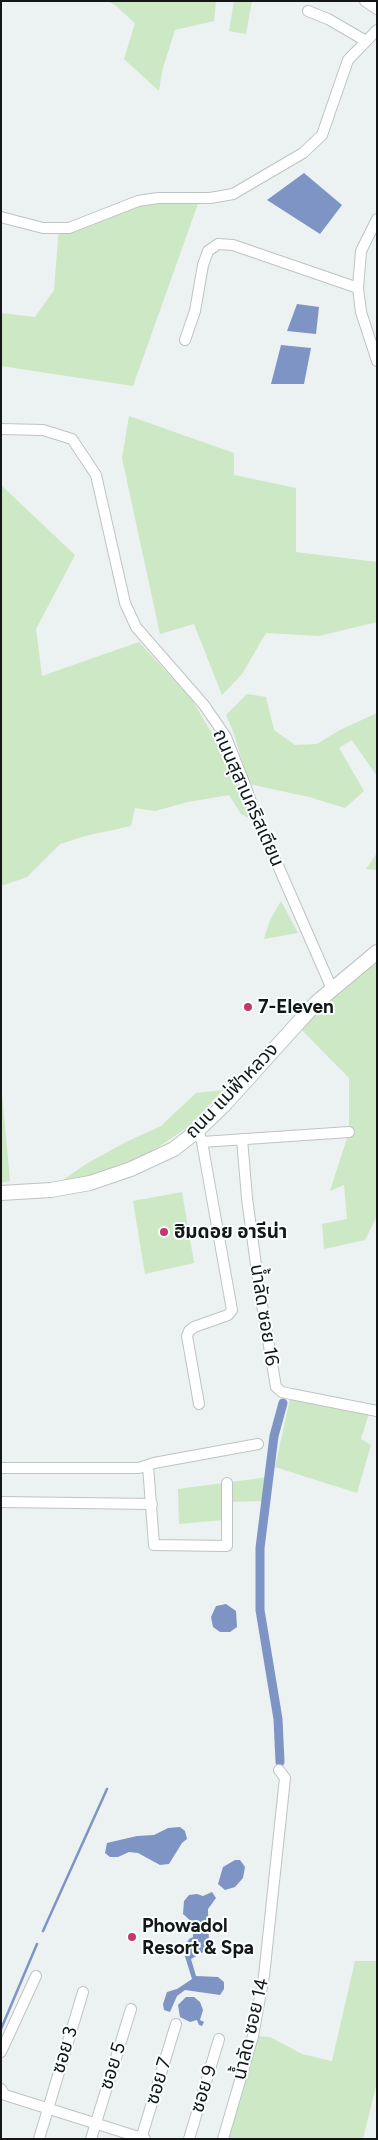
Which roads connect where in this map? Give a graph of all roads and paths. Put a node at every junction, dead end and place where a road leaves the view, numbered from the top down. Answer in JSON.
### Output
{"nodes":[{"id":1,"x":365,"y":1,"type":"edge"},
{"id":2,"x":377,"y":9,"type":"edge"},
{"id":3,"x":308,"y":11,"type":"dead end"},
{"id":4,"x":377,"y":30,"type":"edge"},
{"id":5,"x":366,"y":41,"type":"junction"},
{"id":6,"x":1,"y":217,"type":"edge"},
{"id":7,"x":377,"y":219,"type":"edge"},
{"id":8,"x":358,"y":288,"type":"junction"},
{"id":9,"x":185,"y":340,"type":"dead end"},
{"id":10,"x":377,"y":361,"type":"edge"},
{"id":11,"x":1,"y":429,"type":"edge"},
{"id":12,"x":377,"y":952,"type":"edge"},
{"id":13,"x":332,"y":989,"type":"junction"},
{"id":14,"x":349,"y":1132,"type":"dead end"},
{"id":15,"x":200,"y":1136,"type":"junction"},
{"id":16,"x":242,"y":1139,"type":"junction"},
{"id":17,"x":1,"y":1193,"type":"edge"},
{"id":18,"x":199,"y":1404,"type":"dead end"},
{"id":19,"x":377,"y":1411,"type":"edge"},
{"id":20,"x":258,"y":1444,"type":"dead end"},
{"id":21,"x":148,"y":1466,"type":"junction"},
{"id":22,"x":1,"y":1468,"type":"edge"},
{"id":23,"x":227,"y":1483,"type":"dead end"},
{"id":24,"x":1,"y":1502,"type":"edge"},
{"id":25,"x":152,"y":1504,"type":"junction"},
{"id":26,"x":280,"y":1770,"type":"dead end"},
{"id":27,"x":36,"y":1976,"type":"dead end"},
{"id":28,"x":83,"y":1992,"type":"dead end"},
{"id":29,"x":131,"y":2009,"type":"dead end"},
{"id":30,"x":176,"y":2024,"type":"dead end"},
{"id":31,"x":219,"y":2039,"type":"dead end"},
{"id":32,"x":1,"y":2052,"type":"edge"},
{"id":33,"x":1,"y":2089,"type":"edge"},
{"id":34,"x":48,"y":2109,"type":"junction"},
{"id":35,"x":95,"y":2123,"type":"junction"},
{"id":36,"x":143,"y":2138,"type":"edge"},
{"id":37,"x":39,"y":2139,"type":"edge"},
{"id":38,"x":91,"y":2139,"type":"edge"},
{"id":39,"x":189,"y":2139,"type":"edge"},
{"id":40,"x":223,"y":2139,"type":"edge"}],
"edges":[{"from":1,"to":2,"type":"street"},
{"from":3,"to":5,"type":"street"},
{"from":4,"to":5,"type":"street"},
{"from":5,"to":6,"type":"street"},
{"from":7,"to":8,"type":"street"},
{"from":8,"to":9,"type":"street"},
{"from":8,"to":10,"type":"street"},
{"from":11,"to":13,"type":"street","name":"ถนนสุสานคริสเตียน"},
{"from":12,"to":13,"type":"street","name":"ถนน แม่ฟ้าหลวง"},
{"from":13,"to":15,"type":"street","name":"ถนน แม่ฟ้าหลวง"},
{"from":14,"to":16,"type":"street"},
{"from":15,"to":16,"type":"street"},
{"from":15,"to":17,"type":"street","name":"ถนน แม่ฟ้าหลวง"},
{"from":15,"to":18,"type":"street"},
{"from":16,"to":19,"type":"street","name":"น้ำลัด ซอย 16"},
{"from":20,"to":21,"type":"street"},
{"from":21,"to":22,"type":"street"},
{"from":21,"to":25,"type":"street"},
{"from":23,"to":25,"type":"street"},
{"from":24,"to":25,"type":"street"},
{"from":26,"to":40,"type":"street","name":"น้ำลัด ซอย 14"},
{"from":27,"to":32,"type":"street"},
{"from":28,"to":34,"type":"street","name":"ซอย 3"},
{"from":29,"to":35,"type":"street","name":"ซอย 5"},
{"from":30,"to":36,"type":"street","name":"ซอย 7"},
{"from":31,"to":39,"type":"street","name":"ซอย 9"},
{"from":33,"to":34,"type":"street"},
{"from":34,"to":35,"type":"street"},
{"from":34,"to":37,"type":"street","name":"ซอย 3"},
{"from":35,"to":36,"type":"street"},
{"from":35,"to":38,"type":"street","name":"ซอย 5"}]}
